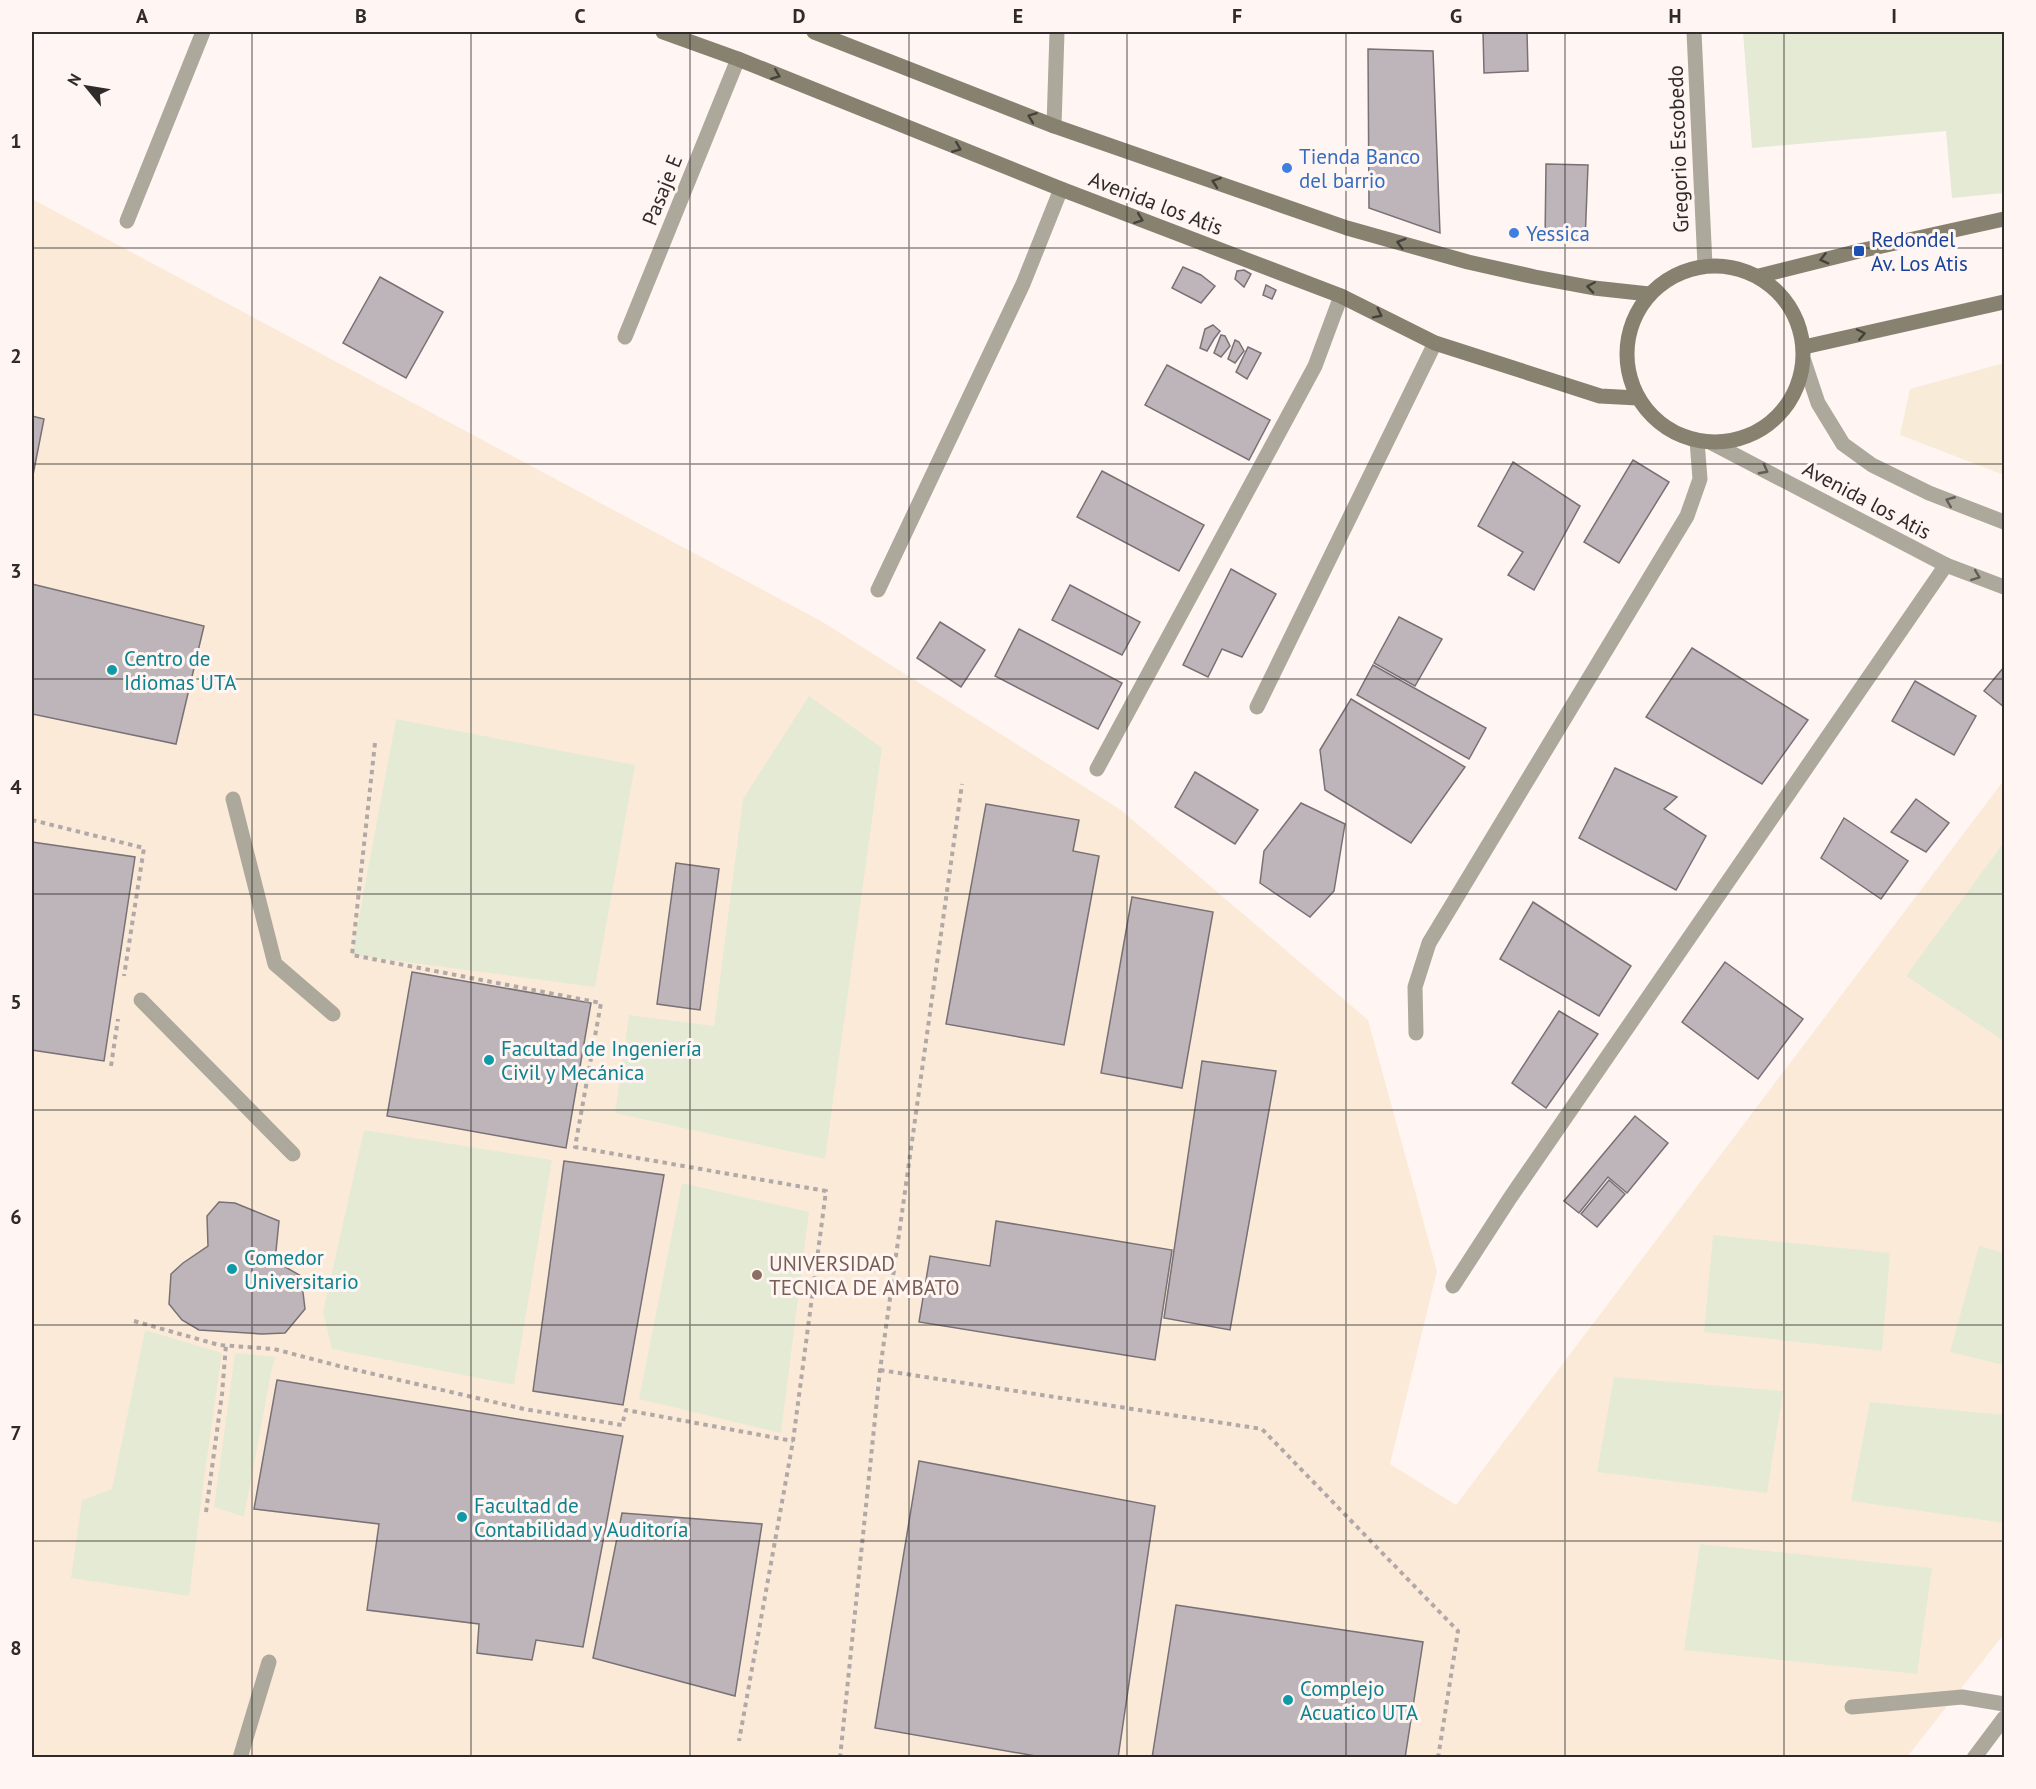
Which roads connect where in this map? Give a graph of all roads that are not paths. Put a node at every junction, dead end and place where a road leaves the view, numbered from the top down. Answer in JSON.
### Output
{"nodes":[{"id":1,"x":202,"y":32,"type":"edge"},
{"id":2,"x":663,"y":32,"type":"edge"},
{"id":3,"x":814,"y":32,"type":"edge"},
{"id":4,"x":1057,"y":32,"type":"edge"},
{"id":5,"x":1694,"y":32,"type":"edge"},
{"id":6,"x":738,"y":59,"type":"junction"},
{"id":7,"x":1054,"y":126,"type":"junction"},
{"id":8,"x":1061,"y":189,"type":"junction"},
{"id":9,"x":2004,"y":219,"type":"edge"},
{"id":10,"x":127,"y":221,"type":"dead end"},
{"id":11,"x":1704,"y":265,"type":"junction"},
{"id":12,"x":1759,"y":276,"type":"junction"},
{"id":13,"x":1649,"y":294,"type":"junction"},
{"id":14,"x":1341,"y":296,"type":"junction"},
{"id":15,"x":2004,"y":302,"type":"edge"},
{"id":16,"x":625,"y":337,"type":"dead end"},
{"id":17,"x":1435,"y":343,"type":"junction"},
{"id":18,"x":1804,"y":354,"type":"junction"},
{"id":19,"x":1638,"y":398,"type":"junction"},
{"id":20,"x":1705,"y":442,"type":"junction"},
{"id":21,"x":2004,"y":522,"type":"edge"},
{"id":22,"x":1946,"y":565,"type":"junction"},
{"id":23,"x":2004,"y":587,"type":"edge"},
{"id":24,"x":878,"y":590,"type":"dead end"},
{"id":25,"x":1257,"y":707,"type":"dead end"},
{"id":26,"x":1097,"y":769,"type":"dead end"},
{"id":27,"x":233,"y":799,"type":"dead end"},
{"id":28,"x":141,"y":1000,"type":"dead end"},
{"id":29,"x":333,"y":1014,"type":"dead end"},
{"id":30,"x":1416,"y":1033,"type":"dead end"},
{"id":31,"x":293,"y":1154,"type":"dead end"},
{"id":32,"x":1453,"y":1286,"type":"dead end"},
{"id":33,"x":270,"y":1662,"type":"dead end"},
{"id":34,"x":2004,"y":1704,"type":"edge"},
{"id":35,"x":1852,"y":1707,"type":"dead end"},
{"id":36,"x":2004,"y":1718,"type":"edge"},
{"id":37,"x":240,"y":1758,"type":"edge"},
{"id":38,"x":1974,"y":1758,"type":"edge"}],
"edges":[{"from":1,"to":10,"type":"street"},
{"from":2,"to":6,"type":"main road","name":"Avenida los Atis"},
{"from":7,"to":3,"type":"main road","name":"Avenida los Atis","one_way":true},
{"from":4,"to":7,"type":"street"},
{"from":5,"to":11,"type":"street","name":"Gregorio Escobedo"},
{"from":6,"to":8,"type":"main road","name":"Avenida los Atis","one_way":true},
{"from":6,"to":16,"type":"street","name":"Pasaje E"},
{"from":13,"to":7,"type":"main road","name":"Avenida los Atis","one_way":true},
{"from":8,"to":14,"type":"main road","name":"Avenida los Atis","one_way":true},
{"from":8,"to":24,"type":"street"},
{"from":9,"to":12,"type":"main road","one_way":true},
{"from":11,"to":12,"type":"main road","name":"Avenida los Atis"},
{"from":11,"to":13,"type":"main road","name":"Avenida los Atis"},
{"from":12,"to":18,"type":"main road","name":"Avenida los Atis"},
{"from":13,"to":19,"type":"main road","name":"Avenida los Atis"},
{"from":14,"to":17,"type":"main road","name":"Avenida los Atis","one_way":true},
{"from":14,"to":26,"type":"street"},
{"from":18,"to":15,"type":"main road","one_way":true},
{"from":17,"to":19,"type":"main road","name":"Avenida los Atis"},
{"from":17,"to":25,"type":"street"},
{"from":18,"to":20,"type":"main road"},
{"from":21,"to":18,"type":"street","name":"Avenida los Atis","one_way":true},
{"from":19,"to":20,"type":"main road","name":"Avenida los Atis"},
{"from":20,"to":22,"type":"street","name":"Avenida los Atis","one_way":true},
{"from":20,"to":30,"type":"street"},
{"from":22,"to":23,"type":"street","name":"Avenida los Atis","one_way":true},
{"from":22,"to":32,"type":"street"},
{"from":27,"to":29,"type":"street"},
{"from":28,"to":31,"type":"street"},
{"from":33,"to":37,"type":"street"},
{"from":34,"to":35,"type":"street"},
{"from":36,"to":38,"type":"street"}]}
